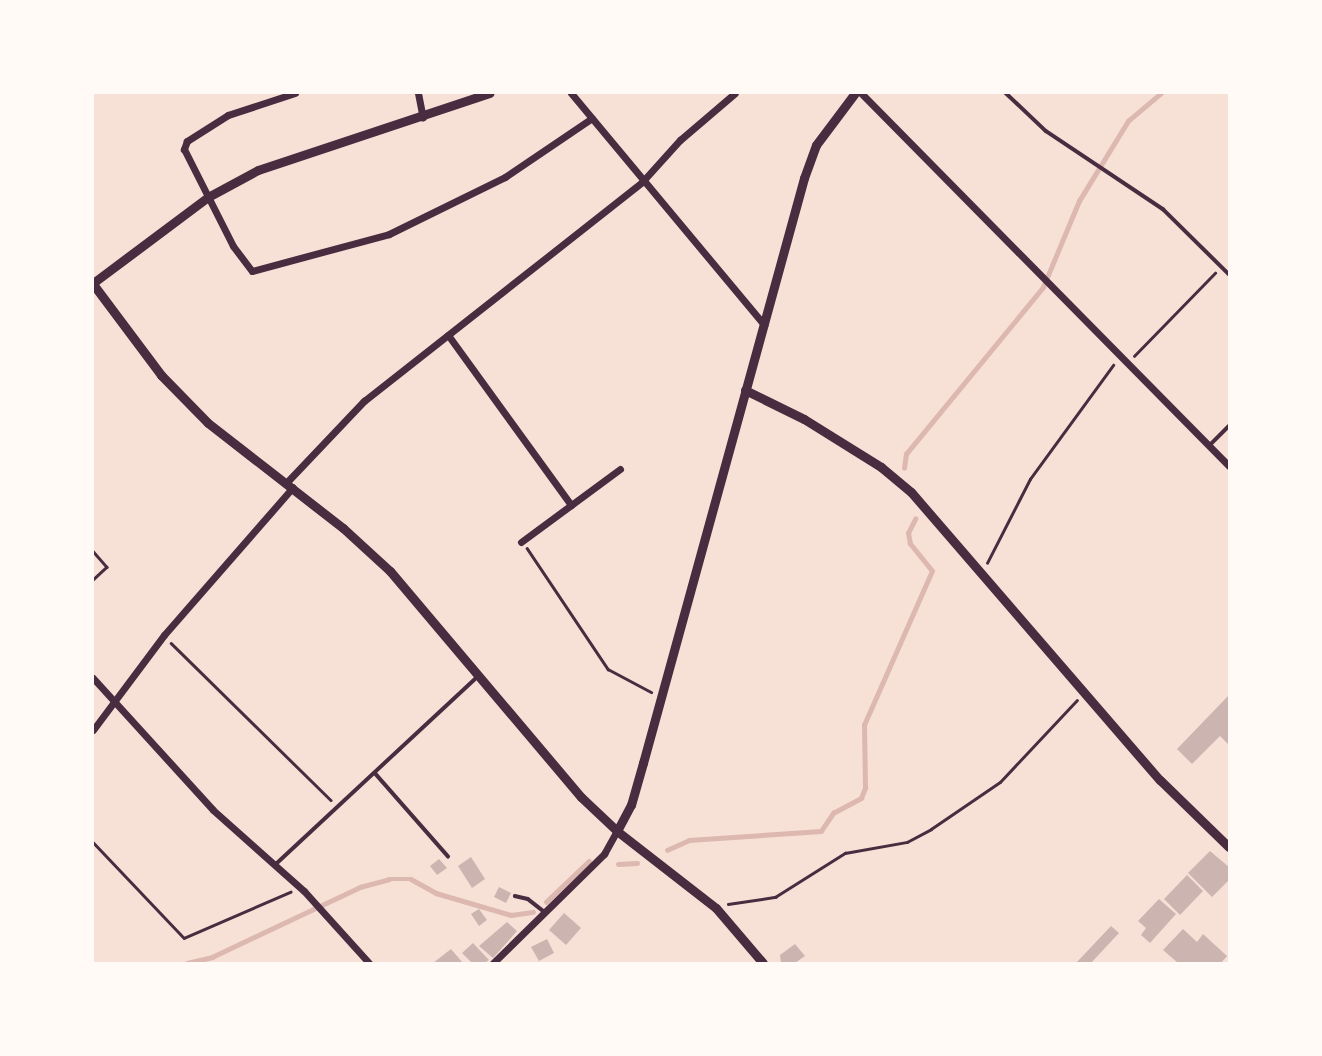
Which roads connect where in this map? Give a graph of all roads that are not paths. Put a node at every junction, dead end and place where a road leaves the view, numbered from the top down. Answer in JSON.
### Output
{"nodes":[{"id":1,"x":295,"y":93,"type":"edge"},
{"id":2,"x":418,"y":93,"type":"edge"},
{"id":3,"x":490,"y":93,"type":"edge"},
{"id":4,"x":571,"y":93,"type":"edge"},
{"id":5,"x":735,"y":93,"type":"edge"},
{"id":6,"x":855,"y":93,"type":"edge"},
{"id":7,"x":861,"y":93,"type":"edge"},
{"id":8,"x":1006,"y":93,"type":"edge"},
{"id":9,"x":423,"y":118,"type":"junction"},
{"id":10,"x":592,"y":118,"type":"junction"},
{"id":11,"x":642,"y":182,"type":"junction"},
{"id":12,"x":208,"y":197,"type":"junction"},
{"id":13,"x":1229,"y":274,"type":"edge"},
{"id":14,"x":93,"y":283,"type":"edge"},
{"id":15,"x":764,"y":324,"type":"junction"},
{"id":16,"x":448,"y":335,"type":"junction"},
{"id":17,"x":746,"y":390,"type":"junction"},
{"id":18,"x":1229,"y":426,"type":"edge"},
{"id":19,"x":1209,"y":446,"type":"junction"},
{"id":20,"x":1229,"y":466,"type":"edge"},
{"id":21,"x":620,"y":470,"type":"dead end"},
{"id":22,"x":290,"y":484,"type":"junction"},
{"id":23,"x":571,"y":505,"type":"junction"},
{"id":24,"x":521,"y":542,"type":"road end"},
{"id":25,"x":480,"y":675,"type":"junction"},
{"id":26,"x":93,"y":678,"type":"edge"},
{"id":27,"x":114,"y":702,"type":"junction"},
{"id":28,"x":93,"y":730,"type":"edge"},
{"id":29,"x":375,"y":773,"type":"junction"},
{"id":30,"x":617,"y":831,"type":"junction"},
{"id":31,"x":1229,"y":847,"type":"edge"},
{"id":32,"x":448,"y":856,"type":"dead end"},
{"id":33,"x":275,"y":866,"type":"junction"},
{"id":34,"x":515,"y":896,"type":"dead end"},
{"id":35,"x":545,"y":913,"type":"junction"},
{"id":36,"x":369,"y":963,"type":"edge"},
{"id":37,"x":493,"y":963,"type":"edge"},
{"id":38,"x":763,"y":963,"type":"edge"}],
"edges":[{"from":1,"to":12,"type":"street"},
{"from":2,"to":9,"type":"street"},
{"from":3,"to":9,"type":"street"},
{"from":4,"to":10,"type":"street"},
{"from":5,"to":11,"type":"street"},
{"from":6,"to":15,"type":"street"},
{"from":7,"to":19,"type":"street"},
{"from":8,"to":13,"type":"lane"},
{"from":9,"to":12,"type":"street"},
{"from":10,"to":11,"type":"street"},
{"from":10,"to":12,"type":"street"},
{"from":11,"to":15,"type":"street"},
{"from":11,"to":16,"type":"street"},
{"from":12,"to":14,"type":"street"},
{"from":14,"to":22,"type":"street"},
{"from":15,"to":17,"type":"street"},
{"from":16,"to":22,"type":"street"},
{"from":16,"to":23,"type":"street"},
{"from":17,"to":30,"type":"street"},
{"from":17,"to":31,"type":"street"},
{"from":18,"to":19,"type":"lane"},
{"from":19,"to":20,"type":"street"},
{"from":21,"to":23,"type":"street"},
{"from":22,"to":25,"type":"street"},
{"from":22,"to":27,"type":"street"},
{"from":23,"to":24,"type":"street"},
{"from":25,"to":29,"type":"lane"},
{"from":25,"to":30,"type":"street"},
{"from":26,"to":27,"type":"street"},
{"from":27,"to":28,"type":"street"},
{"from":27,"to":33,"type":"street"},
{"from":29,"to":32,"type":"lane"},
{"from":29,"to":33,"type":"lane"},
{"from":30,"to":35,"type":"street"},
{"from":30,"to":38,"type":"street"},
{"from":33,"to":36,"type":"street"},
{"from":34,"to":35,"type":"lane"},
{"from":35,"to":37,"type":"street"}]}
